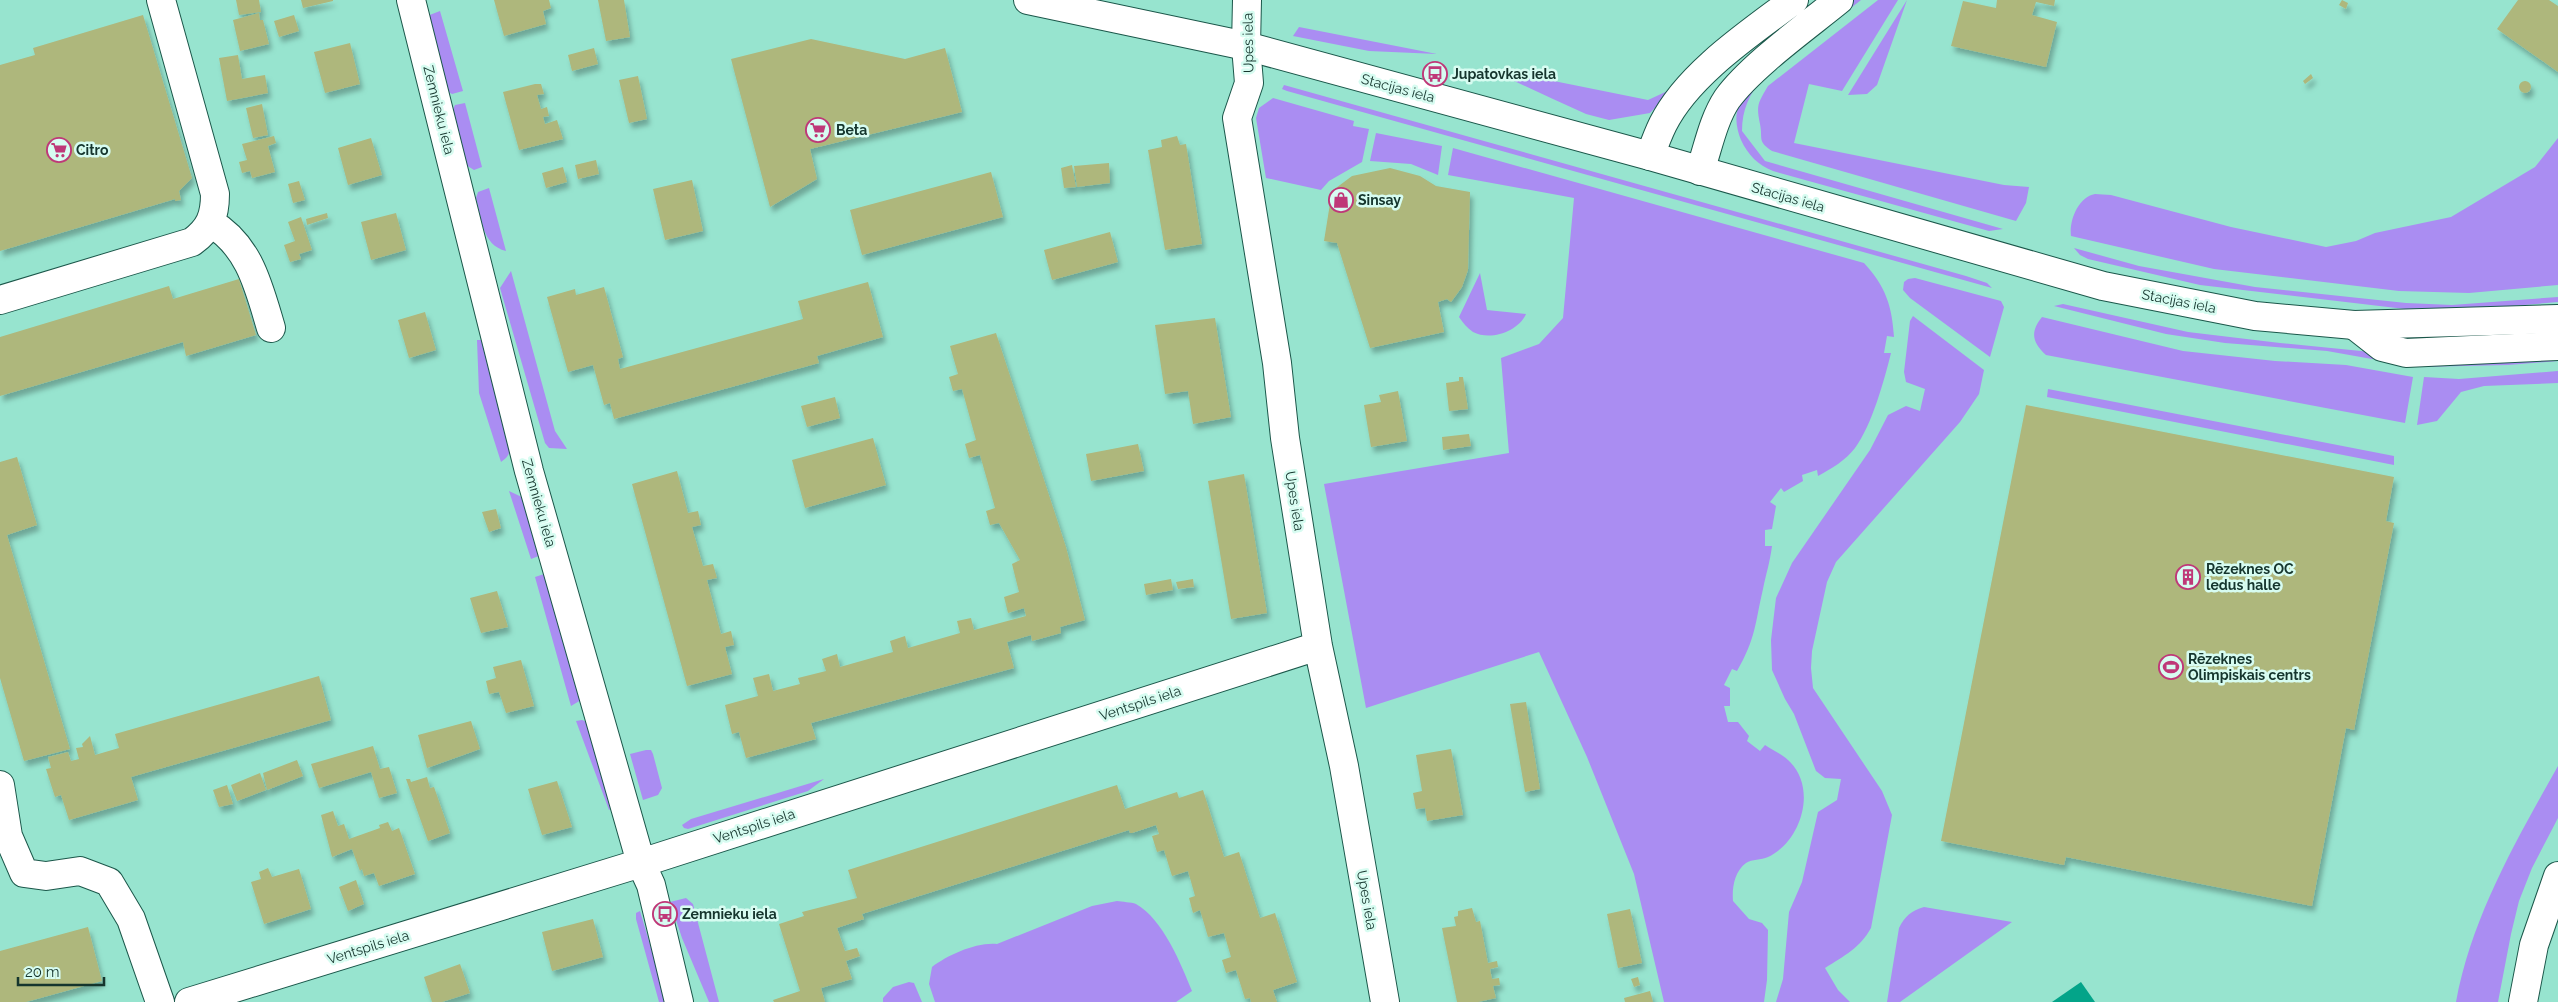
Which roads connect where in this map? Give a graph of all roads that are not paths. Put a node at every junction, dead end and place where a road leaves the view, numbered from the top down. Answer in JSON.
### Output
{"nodes":[{"id":1,"x":160,"y":0,"type":"edge"},
{"id":2,"x":411,"y":0,"type":"edge"},
{"id":3,"x":1028,"y":0,"type":"edge"},
{"id":4,"x":1247,"y":0,"type":"edge"},
{"id":5,"x":1794,"y":0,"type":"edge"},
{"id":6,"x":1800,"y":0,"type":"edge"},
{"id":7,"x":1839,"y":0,"type":"edge"},
{"id":8,"x":1246,"y":46,"type":"junction"},
{"id":9,"x":1727,"y":99,"type":"junction"},
{"id":10,"x":1650,"y":156,"type":"junction"},
{"id":11,"x":1700,"y":171,"type":"junction"},
{"id":12,"x":212,"y":223,"type":"junction"},
{"id":13,"x":0,"y":300,"type":"edge"},
{"id":14,"x":2558,"y":319,"type":"edge"},
{"id":15,"x":2354,"y":325,"type":"junction"},
{"id":16,"x":271,"y":328,"type":"dead end"},
{"id":17,"x":2558,"y":346,"type":"edge"},
{"id":18,"x":1318,"y":646,"type":"junction"},
{"id":19,"x":0,"y":785,"type":"edge"},
{"id":20,"x":641,"y":863,"type":"junction"},
{"id":21,"x":2558,"y":876,"type":"edge"},
{"id":22,"x":160,"y":1002,"type":"edge"},
{"id":23,"x":189,"y":1002,"type":"edge"},
{"id":24,"x":679,"y":1002,"type":"edge"},
{"id":25,"x":1385,"y":1002,"type":"edge"},
{"id":26,"x":2523,"y":1002,"type":"edge"}],
"edges":[{"from":1,"to":12,"type":"street"},
{"from":2,"to":20,"type":"street","name":"Zemnieku iela"},
{"from":3,"to":8,"type":"street","name":"Stacijas iela"},
{"from":4,"to":8,"type":"street","name":"Upes iela"},
{"from":5,"to":10,"type":"street"},
{"from":6,"to":9,"type":"street"},
{"from":7,"to":9,"type":"street"},
{"from":8,"to":10,"type":"street","name":"Stacijas iela"},
{"from":8,"to":18,"type":"street","name":"Upes iela"},
{"from":9,"to":11,"type":"street"},
{"from":10,"to":11,"type":"street","name":"Stacijas iela"},
{"from":11,"to":15,"type":"street","name":"Stacijas iela"},
{"from":12,"to":13,"type":"street"},
{"from":12,"to":16,"type":"street"},
{"from":14,"to":15,"type":"street","name":"Stacijas iela"},
{"from":15,"to":17,"type":"street"},
{"from":18,"to":20,"type":"street","name":"Ventspils iela"},
{"from":18,"to":25,"type":"street","name":"Upes iela"},
{"from":19,"to":22,"type":"street"},
{"from":20,"to":23,"type":"street","name":"Ventspils iela"},
{"from":20,"to":24,"type":"street","name":"Zemnieku iela"},
{"from":21,"to":26,"type":"street"}]}
